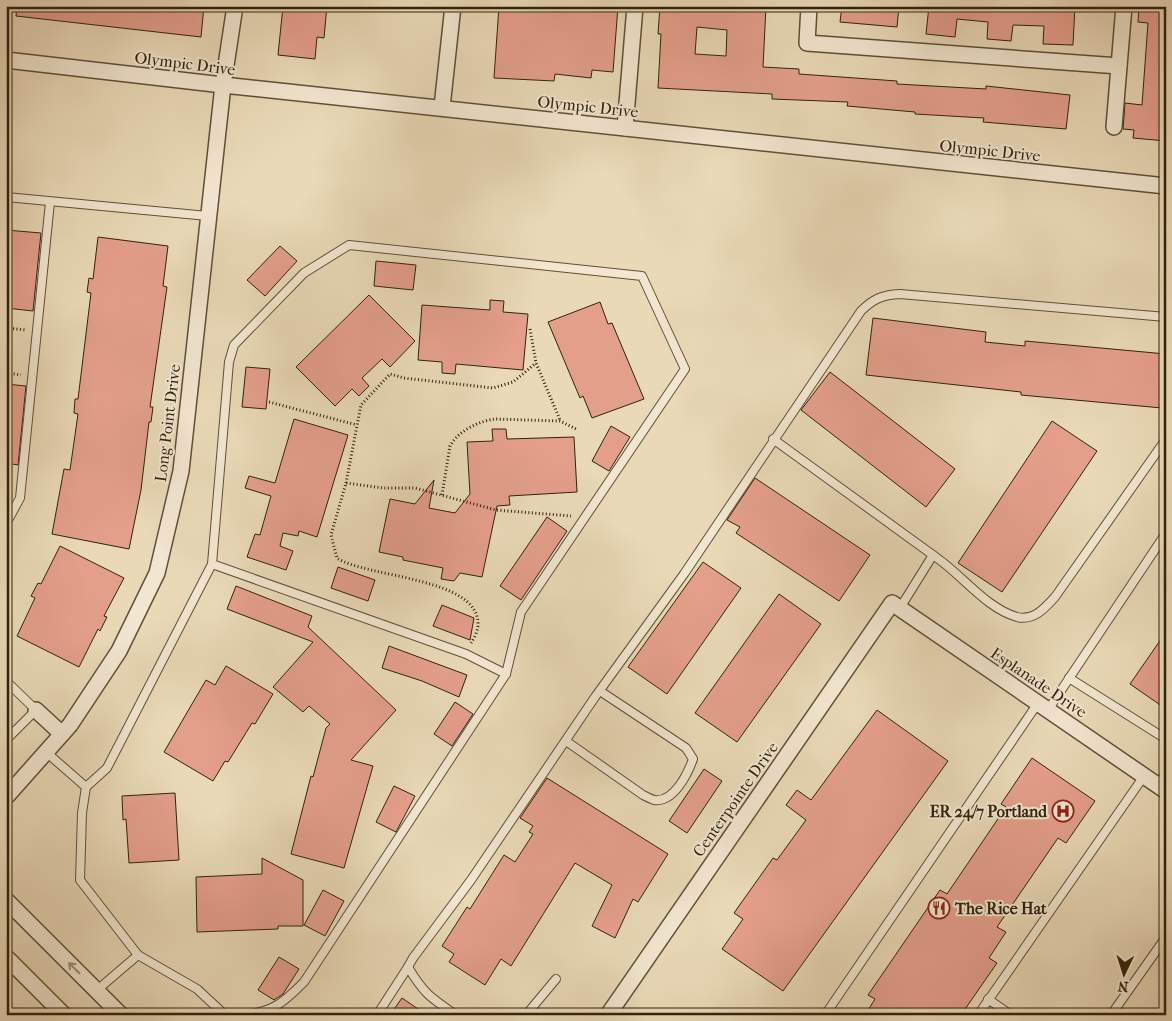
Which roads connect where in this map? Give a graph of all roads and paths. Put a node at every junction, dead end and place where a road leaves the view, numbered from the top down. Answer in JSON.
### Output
{"nodes":[{"id":1,"x":235,"y":6,"type":"edge"},
{"id":2,"x":453,"y":6,"type":"edge"},
{"id":3,"x":635,"y":6,"type":"edge"},
{"id":4,"x":809,"y":6,"type":"edge"},
{"id":5,"x":1124,"y":6,"type":"edge"},
{"id":6,"x":6,"y":60,"type":"edge"},
{"id":7,"x":1119,"y":66,"type":"junction"},
{"id":8,"x":223,"y":85,"type":"junction"},
{"id":9,"x":442,"y":107,"type":"junction"},
{"id":10,"x":1114,"y":126,"type":"dead end"},
{"id":11,"x":625,"y":128,"type":"junction"},
{"id":12,"x":1166,"y":186,"type":"edge"},
{"id":13,"x":6,"y":197,"type":"edge"},
{"id":14,"x":50,"y":202,"type":"junction"},
{"id":15,"x":208,"y":216,"type":"junction"},
{"id":16,"x":1166,"y":317,"type":"edge"},
{"id":17,"x":6,"y":328,"type":"edge"},
{"id":18,"x":530,"y":329,"type":"dead end"},
{"id":19,"x":37,"y":331,"type":"junction"},
{"id":20,"x":536,"y":363,"type":"junction"},
{"id":21,"x":32,"y":377,"type":"junction"},
{"id":22,"x":6,"y":381,"type":"edge"},
{"id":23,"x":269,"y":402,"type":"dead end"},
{"id":24,"x":560,"y":421,"type":"junction"},
{"id":25,"x":357,"y":425,"type":"junction"},
{"id":26,"x":578,"y":430,"type":"dead end"},
{"id":27,"x":773,"y":439,"type":"junction"},
{"id":28,"x":1166,"y":439,"type":"edge"},
{"id":29,"x":346,"y":483,"type":"junction"},
{"id":30,"x":442,"y":495,"type":"junction"},
{"id":31,"x":584,"y":518,"type":"junction"},
{"id":32,"x":6,"y":524,"type":"edge"},
{"id":33,"x":1166,"y":533,"type":"edge"},
{"id":34,"x":934,"y":555,"type":"junction"},
{"id":35,"x":212,"y":564,"type":"junction"},
{"id":36,"x":896,"y":606,"type":"junction"},
{"id":37,"x":466,"y":654,"type":"junction"},
{"id":38,"x":506,"y":674,"type":"junction"},
{"id":39,"x":1069,"y":678,"type":"junction"},
{"id":40,"x":6,"y":681,"type":"edge"},
{"id":41,"x":600,"y":691,"type":"junction"},
{"id":42,"x":1042,"y":706,"type":"junction"},
{"id":43,"x":36,"y":710,"type":"junction"},
{"id":44,"x":62,"y":734,"type":"junction"},
{"id":45,"x":1166,"y":739,"type":"edge"},
{"id":46,"x":6,"y":740,"type":"edge"},
{"id":47,"x":566,"y":741,"type":"junction"},
{"id":48,"x":46,"y":752,"type":"junction"},
{"id":49,"x":1144,"y":776,"type":"junction"},
{"id":50,"x":1163,"y":783,"type":"edge"},
{"id":51,"x":86,"y":787,"type":"junction"},
{"id":52,"x":6,"y":797,"type":"edge"},
{"id":53,"x":6,"y":900,"type":"edge"},
{"id":54,"x":1166,"y":938,"type":"edge"},
{"id":55,"x":138,"y":955,"type":"junction"},
{"id":56,"x":6,"y":957,"type":"edge"},
{"id":57,"x":408,"y":967,"type":"junction"},
{"id":58,"x":556,"y":979,"type":"dead end"},
{"id":59,"x":96,"y":990,"type":"junction"},
{"id":60,"x":988,"y":999,"type":"junction"},
{"id":61,"x":64,"y":1015,"type":"edge"},
{"id":62,"x":121,"y":1015,"type":"edge"},
{"id":63,"x":225,"y":1015,"type":"edge"},
{"id":64,"x":244,"y":1015,"type":"edge"},
{"id":65,"x":377,"y":1015,"type":"edge"},
{"id":66,"x":456,"y":1015,"type":"edge"},
{"id":67,"x":526,"y":1015,"type":"edge"},
{"id":68,"x":608,"y":1015,"type":"edge"},
{"id":69,"x":825,"y":1015,"type":"edge"},
{"id":70,"x":978,"y":1015,"type":"edge"},
{"id":71,"x":1011,"y":1015,"type":"edge"},
{"id":72,"x":1111,"y":1015,"type":"edge"}],
"edges":[{"from":1,"to":8,"type":"street","name":"Long Point Drive"},
{"from":2,"to":9,"type":"street"},
{"from":3,"to":11,"type":"street"},
{"from":4,"to":7,"type":"street"},
{"from":5,"to":7,"type":"street"},
{"from":6,"to":8,"type":"street","name":"Olympic Drive"},
{"from":7,"to":10,"type":"street"},
{"from":8,"to":9,"type":"street","name":"Olympic Drive"},
{"from":8,"to":15,"type":"street","name":"Long Point Drive"},
{"from":9,"to":11,"type":"street","name":"Olympic Drive"},
{"from":11,"to":12,"type":"street","name":"Olympic Drive"},
{"from":13,"to":14,"type":"lane"},
{"from":14,"to":15,"type":"lane"},
{"from":14,"to":19,"type":"lane"},
{"from":15,"to":44,"type":"street","name":"Long Point Drive"},
{"from":16,"to":27,"type":"lane"},
{"from":17,"to":19,"type":"path"},
{"from":18,"to":20,"type":"path"},
{"from":19,"to":21,"type":"lane"},
{"from":20,"to":24,"type":"path"},
{"from":20,"to":25,"type":"path"},
{"from":21,"to":22,"type":"path"},
{"from":21,"to":32,"type":"lane"},
{"from":23,"to":25,"type":"path"},
{"from":24,"to":26,"type":"path"},
{"from":24,"to":30,"type":"path"},
{"from":25,"to":29,"type":"path"},
{"from":27,"to":34,"type":"lane"},
{"from":27,"to":41,"type":"lane"},
{"from":28,"to":34,"type":"lane"},
{"from":29,"to":30,"type":"path"},
{"from":29,"to":37,"type":"path"},
{"from":30,"to":31,"type":"path"},
{"from":31,"to":35,"type":"lane"},
{"from":31,"to":38,"type":"lane"},
{"from":33,"to":39,"type":"lane"},
{"from":34,"to":36,"type":"lane"},
{"from":35,"to":37,"type":"lane"},
{"from":35,"to":51,"type":"lane"},
{"from":36,"to":42,"type":"street","name":"Esplanade Drive"},
{"from":36,"to":68,"type":"street","name":"Centerpointe Drive"},
{"from":37,"to":38,"type":"lane"},
{"from":38,"to":64,"type":"lane"},
{"from":39,"to":42,"type":"lane"},
{"from":39,"to":45,"type":"lane"},
{"from":40,"to":43,"type":"lane"},
{"from":41,"to":47,"type":"lane"},
{"from":41,"to":47,"type":"lane"},
{"from":42,"to":49,"type":"street","name":"Esplanade Drive"},
{"from":42,"to":69,"type":"lane"},
{"from":43,"to":44,"type":"street"},
{"from":43,"to":46,"type":"lane"},
{"from":44,"to":48,"type":"street","name":"Long Point Drive"},
{"from":47,"to":57,"type":"lane"},
{"from":48,"to":51,"type":"lane"},
{"from":48,"to":52,"type":"street","name":"Long Point Drive"},
{"from":49,"to":50,"type":"street","name":"Esplanade Drive"},
{"from":49,"to":60,"type":"lane"},
{"from":51,"to":55,"type":"lane"},
{"from":59,"to":53,"type":"street","one_way":true},
{"from":54,"to":72,"type":"lane"},
{"from":55,"to":59,"type":"lane"},
{"from":55,"to":63,"type":"lane"},
{"from":56,"to":61,"type":"street"},
{"from":57,"to":65,"type":"lane"},
{"from":57,"to":66,"type":"lane"},
{"from":58,"to":67,"type":"lane"},
{"from":59,"to":62,"type":"street"},
{"from":60,"to":70,"type":"lane"},
{"from":60,"to":71,"type":"lane"}]}
